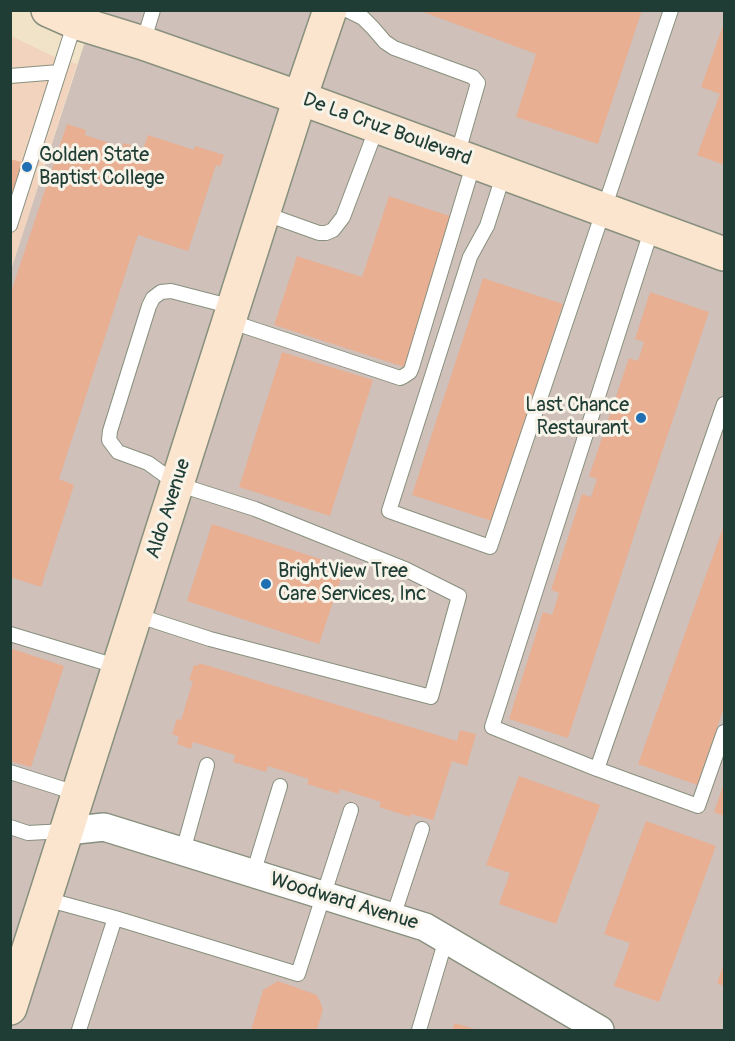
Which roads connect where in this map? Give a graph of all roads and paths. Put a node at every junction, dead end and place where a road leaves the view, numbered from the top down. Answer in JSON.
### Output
{"nodes":[{"id":1,"x":153,"y":10,"type":"edge"},
{"id":2,"x":330,"y":10,"type":"edge"},
{"id":3,"x":347,"y":10,"type":"edge"},
{"id":4,"x":670,"y":10,"type":"edge"},
{"id":5,"x":62,"y":16,"type":"edge"},
{"id":6,"x":143,"y":43,"type":"junction"},
{"id":7,"x":59,"y":72,"type":"junction"},
{"id":8,"x":10,"y":76,"type":"edge"},
{"id":9,"x":300,"y":98,"type":"junction"},
{"id":10,"x":377,"y":126,"type":"junction"},
{"id":11,"x":465,"y":159,"type":"junction"},
{"id":12,"x":504,"y":173,"type":"junction"},
{"id":13,"x":604,"y":210,"type":"junction"},
{"id":14,"x":263,"y":213,"type":"junction"},
{"id":15,"x":10,"y":225,"type":"edge"},
{"id":16,"x":652,"y":227,"type":"junction"},
{"id":17,"x":724,"y":254,"type":"edge"},
{"id":18,"x":231,"y":314,"type":"junction"},
{"id":19,"x":724,"y":404,"type":"edge"},
{"id":20,"x":177,"y":484,"type":"junction"},
{"id":21,"x":135,"y":615,"type":"junction"},
{"id":22,"x":10,"y":634,"type":"edge"},
{"id":23,"x":119,"y":667,"type":"junction"},
{"id":24,"x":724,"y":732,"type":"edge"},
{"id":25,"x":207,"y":765,"type":"dead end"},
{"id":26,"x":597,"y":770,"type":"junction"},
{"id":27,"x":10,"y":772,"type":"edge"},
{"id":28,"x":280,"y":786,"type":"dead end"},
{"id":29,"x":79,"y":794,"type":"junction"},
{"id":30,"x":351,"y":810,"type":"dead end"},
{"id":31,"x":10,"y":827,"type":"edge"},
{"id":32,"x":422,"y":829,"type":"dead end"},
{"id":33,"x":67,"y":831,"type":"junction"},
{"id":34,"x":183,"y":852,"type":"junction"},
{"id":35,"x":253,"y":873,"type":"junction"},
{"id":36,"x":323,"y":895,"type":"junction"},
{"id":37,"x":46,"y":899,"type":"junction"},
{"id":38,"x":393,"y":917,"type":"junction"},
{"id":39,"x":115,"y":918,"type":"junction"},
{"id":40,"x":446,"y":939,"type":"junction"},
{"id":41,"x":19,"y":950,"type":"edge"},
{"id":42,"x":10,"y":1008,"type":"edge"},
{"id":43,"x":79,"y":1030,"type":"edge"},
{"id":44,"x":419,"y":1030,"type":"edge"},
{"id":45,"x":600,"y":1030,"type":"edge"}],
"edges":[{"from":1,"to":6,"type":"lane"},
{"from":2,"to":9,"type":"street","name":"Aldo Avenue"},
{"from":3,"to":11,"type":"lane"},
{"from":4,"to":13,"type":"lane"},
{"from":5,"to":6,"type":"street","name":"De La Cruz Boulevard"},
{"from":5,"to":7,"type":"lane"},
{"from":6,"to":9,"type":"street","name":"De La Cruz Boulevard"},
{"from":7,"to":8,"type":"lane"},
{"from":7,"to":15,"type":"lane"},
{"from":9,"to":10,"type":"street","name":"De La Cruz Boulevard"},
{"from":9,"to":14,"type":"street","name":"Aldo Avenue"},
{"from":10,"to":11,"type":"street","name":"De La Cruz Boulevard"},
{"from":10,"to":14,"type":"lane"},
{"from":11,"to":12,"type":"street","name":"De La Cruz Boulevard"},
{"from":11,"to":18,"type":"lane"},
{"from":12,"to":13,"type":"street","name":"De La Cruz Boulevard"},
{"from":12,"to":13,"type":"lane"},
{"from":13,"to":16,"type":"street","name":"De La Cruz Boulevard"},
{"from":14,"to":18,"type":"street","name":"Aldo Avenue"},
{"from":16,"to":17,"type":"street","name":"De La Cruz Boulevard"},
{"from":16,"to":26,"type":"lane"},
{"from":18,"to":20,"type":"street","name":"Aldo Avenue"},
{"from":18,"to":20,"type":"lane"},
{"from":19,"to":26,"type":"lane"},
{"from":20,"to":21,"type":"street","name":"Aldo Avenue"},
{"from":20,"to":21,"type":"lane"},
{"from":21,"to":23,"type":"street","name":"Aldo Avenue"},
{"from":22,"to":23,"type":"lane"},
{"from":23,"to":29,"type":"street","name":"Aldo Avenue"},
{"from":24,"to":26,"type":"lane"},
{"from":25,"to":34,"type":"lane"},
{"from":27,"to":29,"type":"lane"},
{"from":28,"to":35,"type":"lane"},
{"from":29,"to":33,"type":"street","name":"Aldo Avenue"},
{"from":30,"to":36,"type":"lane"},
{"from":31,"to":33,"type":"lane"},
{"from":32,"to":38,"type":"lane"},
{"from":33,"to":34,"type":"street","name":"Woodward Avenue"},
{"from":33,"to":37,"type":"street","name":"Aldo Avenue"},
{"from":34,"to":35,"type":"street","name":"Woodward Avenue"},
{"from":35,"to":36,"type":"street","name":"Woodward Avenue"},
{"from":36,"to":38,"type":"street","name":"Woodward Avenue"},
{"from":36,"to":39,"type":"lane"},
{"from":37,"to":39,"type":"lane"},
{"from":37,"to":41,"type":"street","name":"Aldo Avenue"},
{"from":38,"to":40,"type":"street","name":"Woodward Avenue"},
{"from":39,"to":43,"type":"lane"},
{"from":40,"to":44,"type":"lane"},
{"from":40,"to":45,"type":"street","name":"Woodward Avenue"},
{"from":41,"to":42,"type":"street","name":"Aldo Avenue"}]}
